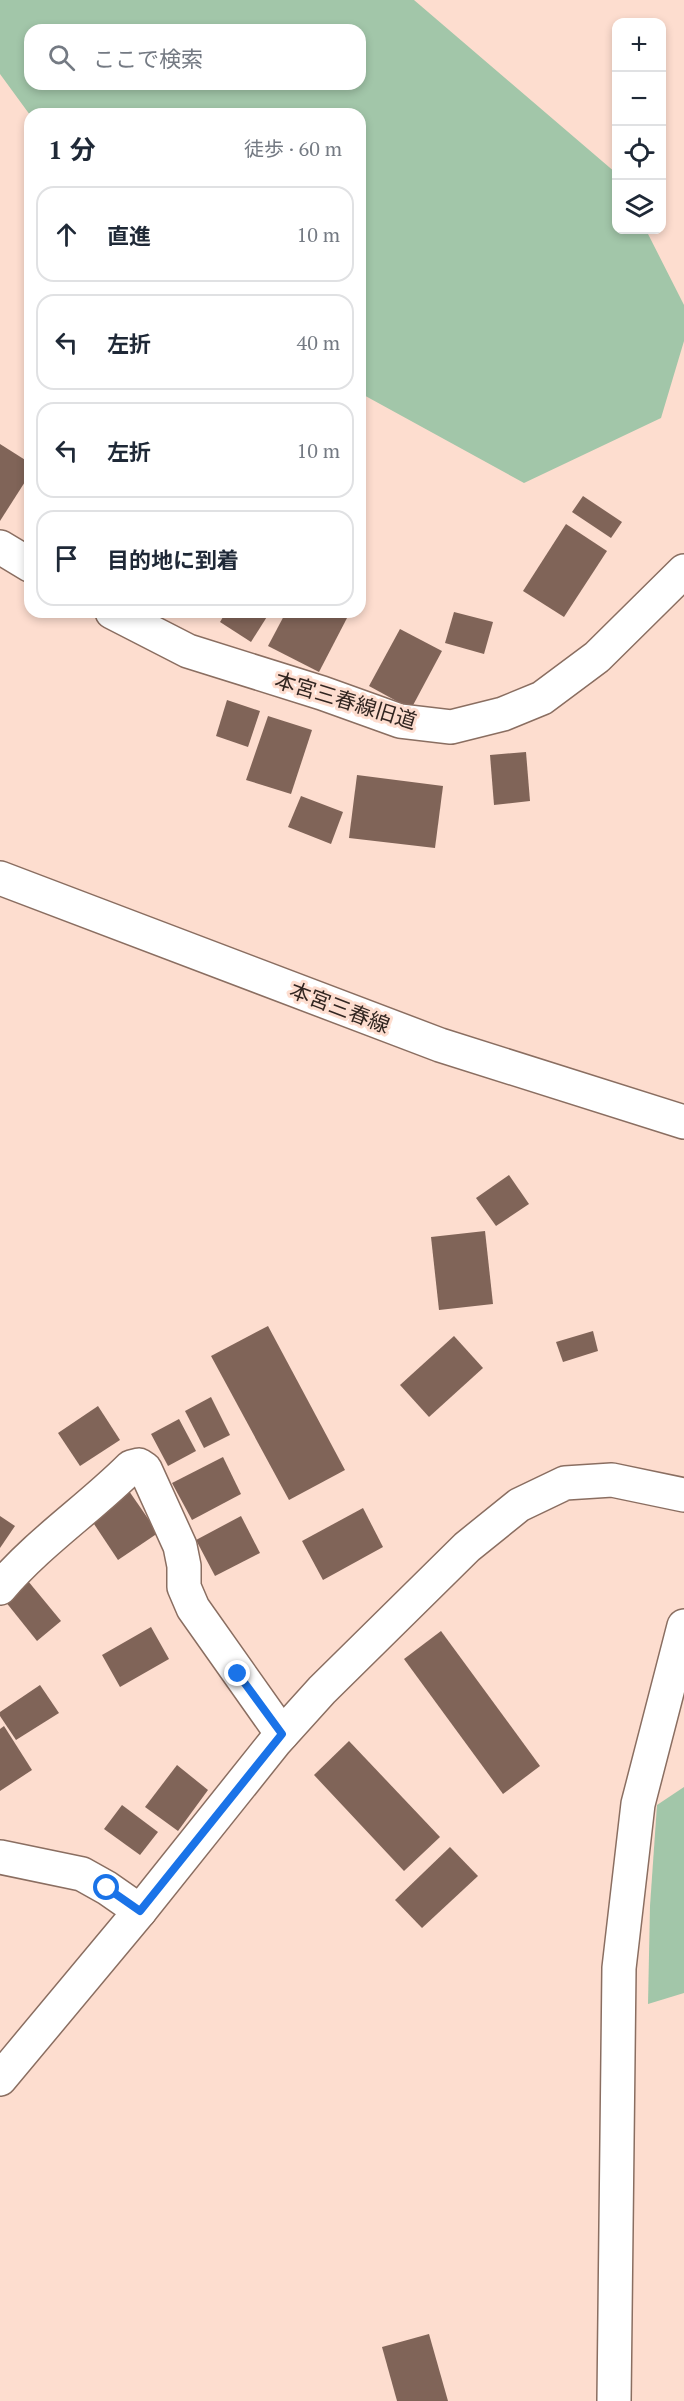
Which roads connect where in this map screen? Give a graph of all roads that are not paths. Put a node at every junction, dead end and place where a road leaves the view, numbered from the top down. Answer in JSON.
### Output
{"nodes":[{"id":1,"x":0,"y":547,"type":"edge"},
{"id":2,"x":24,"y":561,"type":"edge"},
{"id":3,"x":684,"y":572,"type":"edge"},
{"id":4,"x":124,"y":618,"type":"edge"},
{"id":5,"x":0,"y":878,"type":"edge"},
{"id":6,"x":684,"y":1122,"type":"edge"},
{"id":7,"x":684,"y":1495,"type":"edge"},
{"id":8,"x":0,"y":1588,"type":"edge"},
{"id":9,"x":684,"y":1626,"type":"edge"},
{"id":10,"x":282,"y":1734,"type":"junction"},
{"id":11,"x":0,"y":1857,"type":"edge"},
{"id":12,"x":140,"y":1911,"type":"junction"},
{"id":13,"x":0,"y":2079,"type":"edge"},
{"id":14,"x":614,"y":2401,"type":"edge"}],
"edges":[{"from":1,"to":2,"type":"street"},
{"from":3,"to":4,"type":"street","name":"本宮三春線旧道"},
{"from":5,"to":6,"type":"street","name":"本宮三春線"},
{"from":7,"to":10,"type":"street"},
{"from":8,"to":10,"type":"street"},
{"from":9,"to":14,"type":"street"},
{"from":10,"to":12,"type":"street"},
{"from":11,"to":12,"type":"street"},
{"from":12,"to":13,"type":"street"}]}
